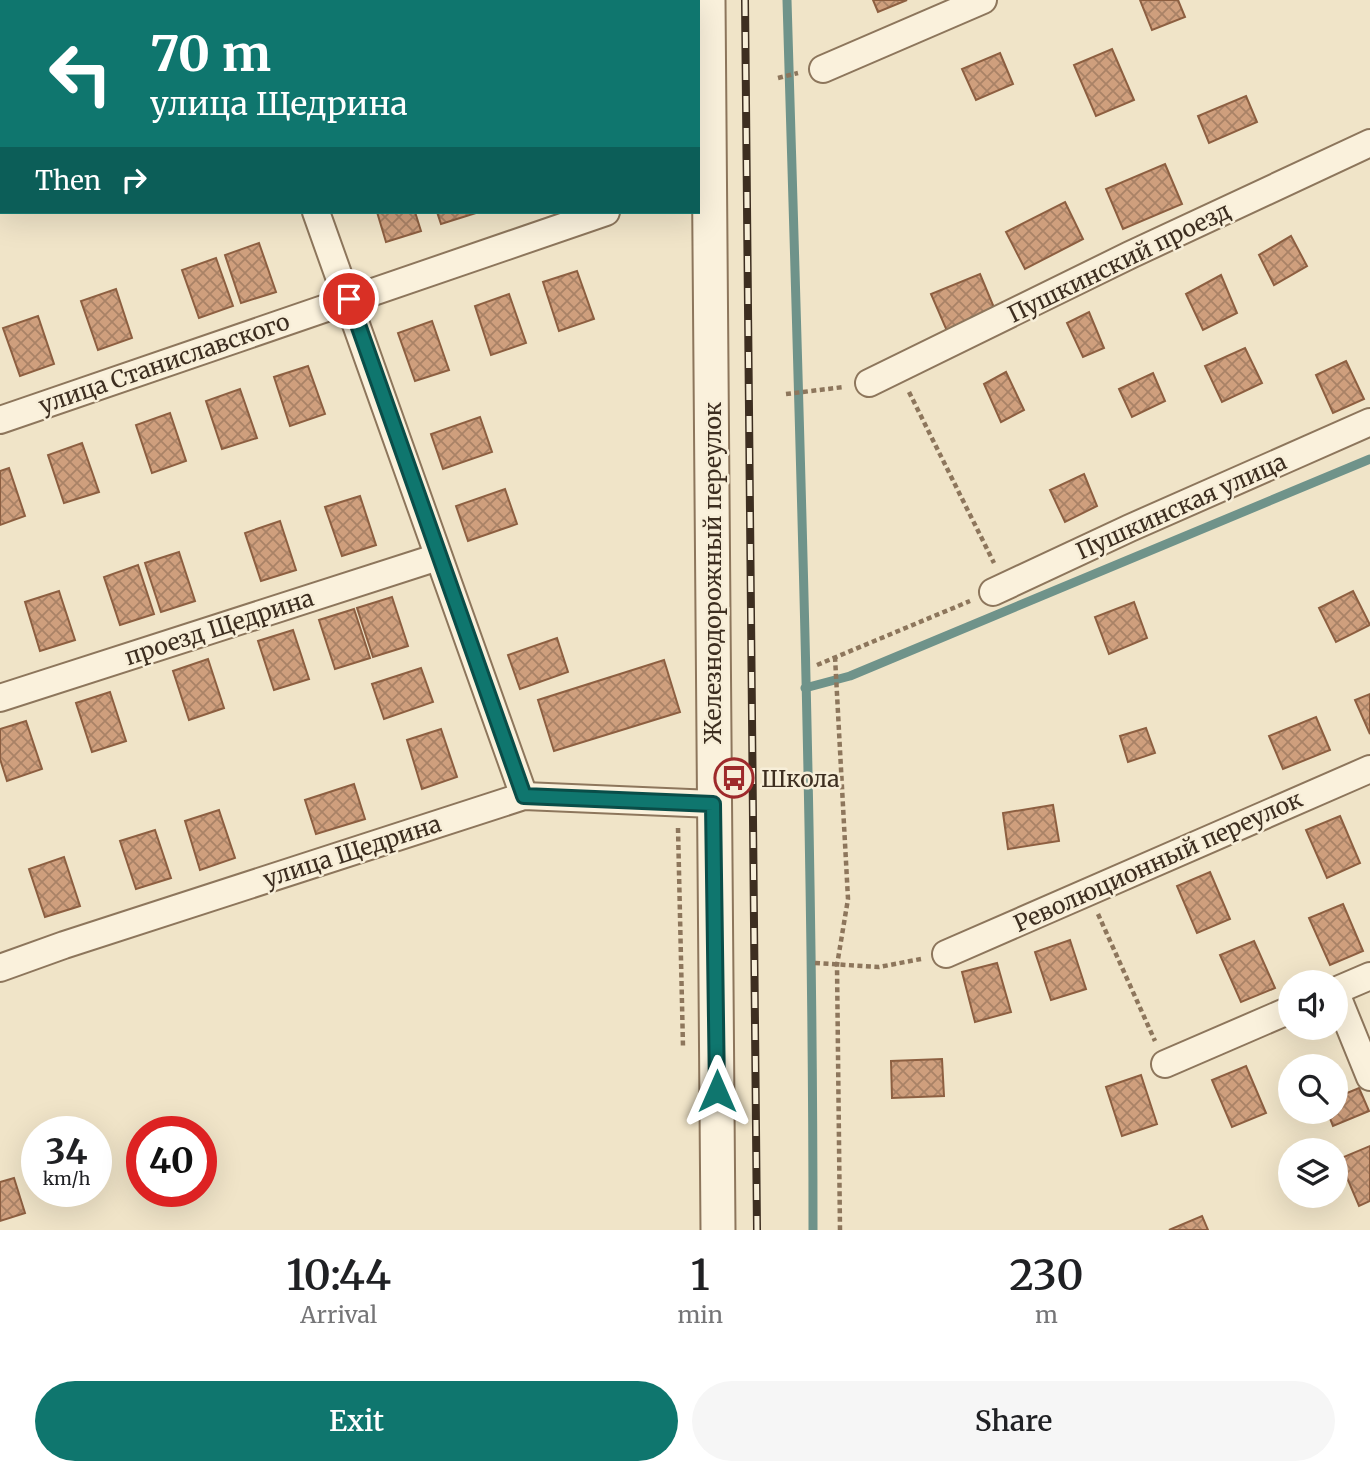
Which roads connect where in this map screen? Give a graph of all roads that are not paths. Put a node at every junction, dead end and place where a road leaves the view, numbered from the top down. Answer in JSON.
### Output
{"nodes":[{"id":1,"x":708,"y":0,"type":"edge"},
{"id":2,"x":983,"y":0,"type":"edge"},
{"id":3,"x":811,"y":71,"type":"road end"},
{"id":4,"x":1370,"y":144,"type":"edge"},
{"id":5,"x":704,"y":178,"type":"edge"},
{"id":6,"x":317,"y":214,"type":"edge"},
{"id":7,"x":600,"y":214,"type":"edge"},
{"id":8,"x":349,"y":299,"type":"junction"},
{"id":9,"x":869,"y":383,"type":"road end"},
{"id":10,"x":0,"y":420,"type":"edge"},
{"id":11,"x":1370,"y":422,"type":"edge"},
{"id":12,"x":438,"y":557,"type":"junction"},
{"id":13,"x":1000,"y":589,"type":"road end"},
{"id":14,"x":0,"y":698,"type":"edge"},
{"id":15,"x":1370,"y":769,"type":"edge"},
{"id":16,"x":524,"y":796,"type":"junction"},
{"id":17,"x":713,"y":804,"type":"junction"},
{"id":18,"x":946,"y":954,"type":"road end"},
{"id":19,"x":0,"y":968,"type":"edge"},
{"id":20,"x":1370,"y":976,"type":"edge"},
{"id":21,"x":1348,"y":985,"type":"edge"},
{"id":22,"x":1278,"y":1015,"type":"edge"},
{"id":23,"x":1348,"y":1023,"type":"edge"},
{"id":24,"x":1165,"y":1064,"type":"road end"},
{"id":25,"x":1370,"y":1077,"type":"edge"},
{"id":26,"x":718,"y":1230,"type":"edge"}],
"edges":[{"from":1,"to":5,"type":"street","name":"Железнодорожный переулок"},
{"from":2,"to":3,"type":"street"},
{"from":4,"to":9,"type":"street","name":"Пушкинский проезд"},
{"from":5,"to":17,"type":"street","name":"Железнодорожный переулок"},
{"from":6,"to":8,"type":"street"},
{"from":7,"to":8,"type":"street","name":"улица Станиславского"},
{"from":8,"to":10,"type":"street","name":"улица Станиславского"},
{"from":8,"to":12,"type":"street"},
{"from":11,"to":13,"type":"street","name":"Пушкинская улица"},
{"from":12,"to":14,"type":"street","name":"проезд Щедрина"},
{"from":12,"to":16,"type":"street"},
{"from":15,"to":18,"type":"street","name":"Революционный переулок"},
{"from":16,"to":17,"type":"street","name":"улица Щедрина"},
{"from":16,"to":19,"type":"street","name":"улица Щедрина"},
{"from":17,"to":26,"type":"street","name":"Железнодорожный переулок"},
{"from":20,"to":21,"type":"street"},
{"from":22,"to":24,"type":"street"},
{"from":23,"to":25,"type":"street"}]}
